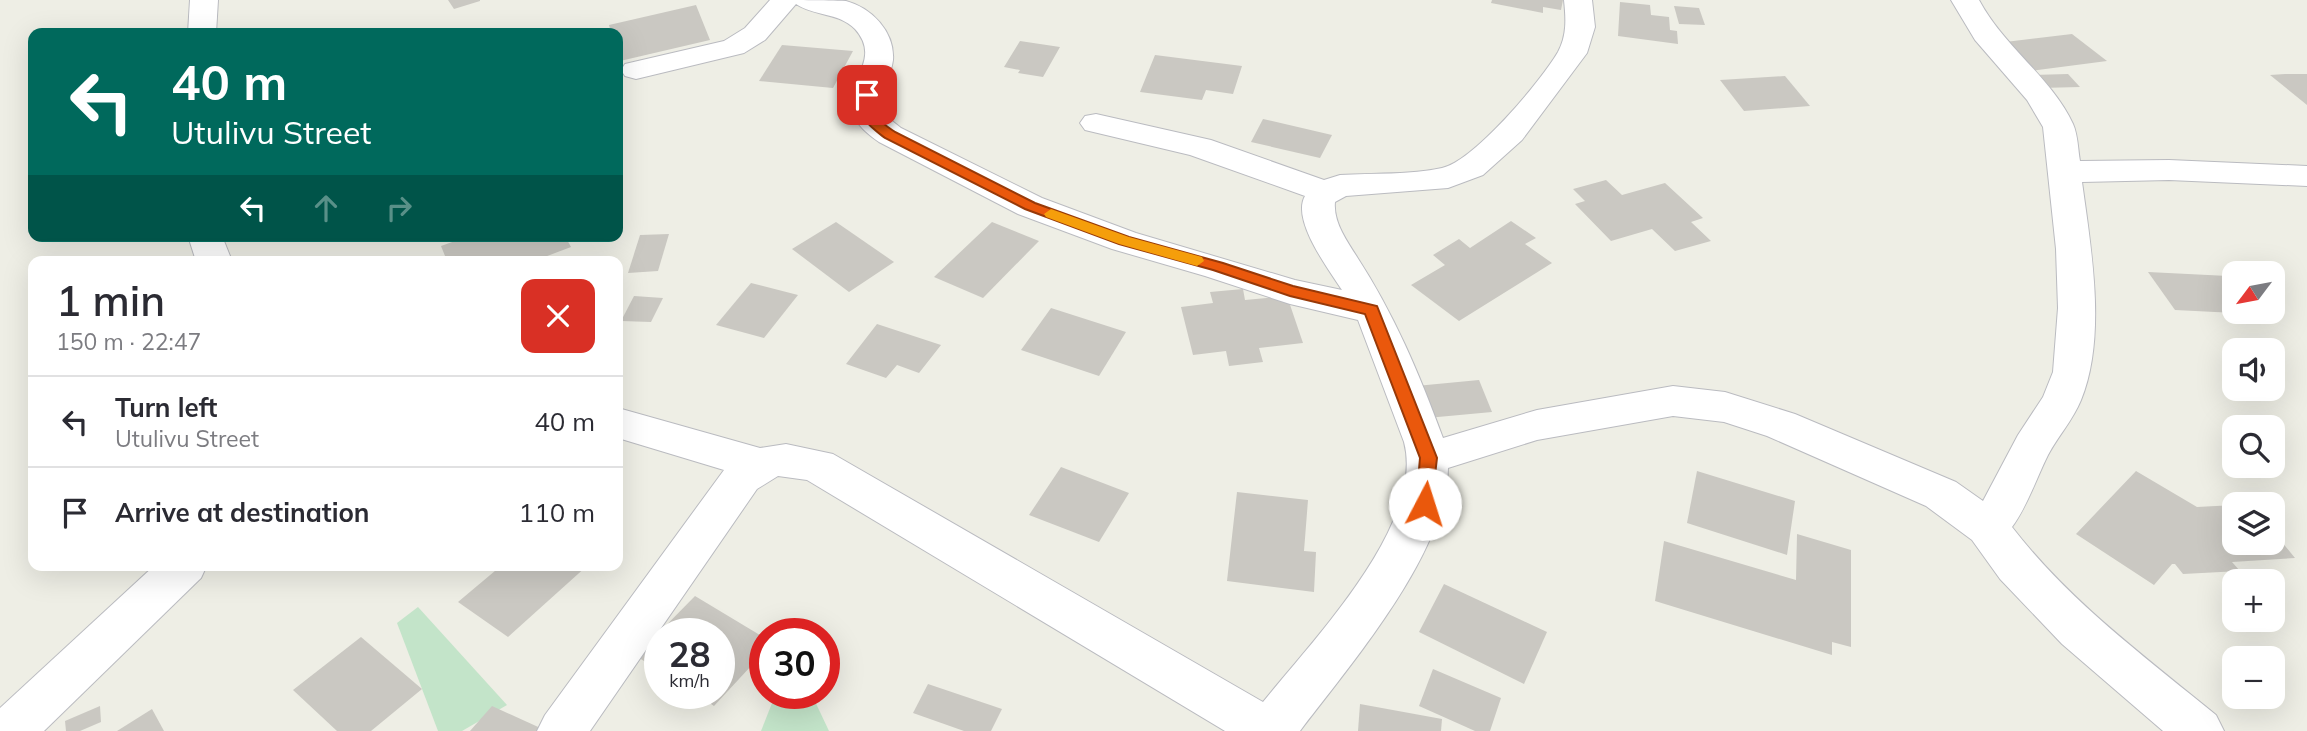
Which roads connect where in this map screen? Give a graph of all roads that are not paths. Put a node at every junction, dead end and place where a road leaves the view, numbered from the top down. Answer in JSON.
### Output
{"nodes":[{"id":1,"x":204,"y":0,"type":"edge"},
{"id":2,"x":785,"y":0,"type":"edge"},
{"id":3,"x":808,"y":0,"type":"edge"},
{"id":4,"x":1578,"y":0,"type":"edge"},
{"id":5,"x":1965,"y":0,"type":"edge"},
{"id":6,"x":202,"y":28,"type":"edge"},
{"id":7,"x":636,"y":70,"type":"dead end"},
{"id":8,"x":1096,"y":123,"type":"dead end"},
{"id":9,"x":2065,"y":172,"type":"junction"},
{"id":10,"x":2300,"y":183,"type":"edge"},
{"id":11,"x":1325,"y":192,"type":"junction"},
{"id":12,"x":1372,"y":310,"type":"junction"},
{"id":13,"x":623,"y":424,"type":"edge"},
{"id":14,"x":1429,"y":458,"type":"junction"},
{"id":15,"x":759,"y":464,"type":"junction"},
{"id":16,"x":1987,"y":527,"type":"junction"},
{"id":17,"x":180,"y":571,"type":"edge"},
{"id":18,"x":10,"y":731,"type":"edge"},
{"id":19,"x":562,"y":731,"type":"edge"},
{"id":20,"x":1270,"y":731,"type":"edge"},
{"id":21,"x":2199,"y":731,"type":"edge"}],
"edges":[{"from":1,"to":6,"type":"street"},
{"from":2,"to":7,"type":"street"},
{"from":3,"to":12,"type":"street"},
{"from":4,"to":11,"type":"street"},
{"from":5,"to":9,"type":"street"},
{"from":8,"to":11,"type":"street"},
{"from":9,"to":10,"type":"street"},
{"from":9,"to":16,"type":"street"},
{"from":11,"to":12,"type":"street"},
{"from":12,"to":14,"type":"street"},
{"from":13,"to":15,"type":"street"},
{"from":14,"to":16,"type":"street"},
{"from":14,"to":20,"type":"street"},
{"from":15,"to":19,"type":"street"},
{"from":15,"to":20,"type":"street"},
{"from":16,"to":21,"type":"street"},
{"from":17,"to":18,"type":"street"}]}
